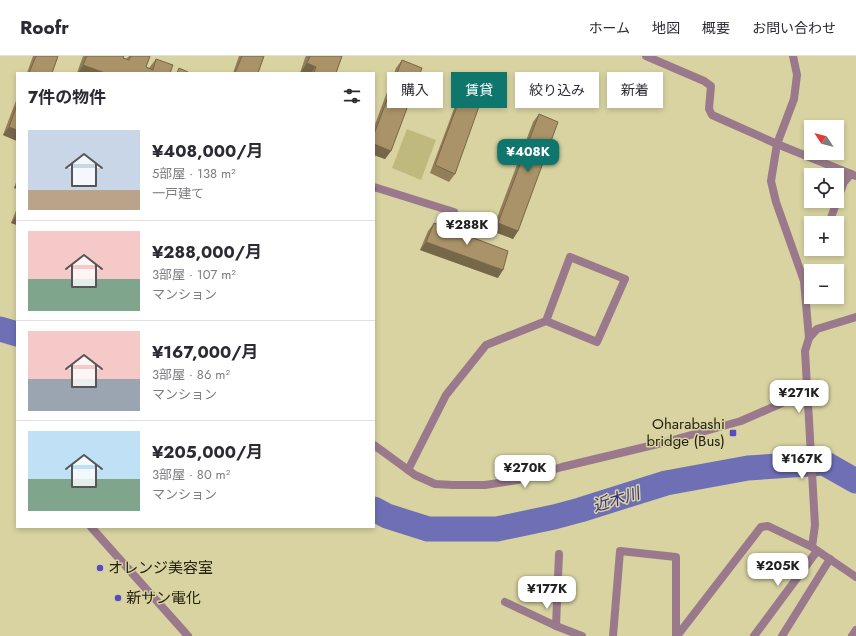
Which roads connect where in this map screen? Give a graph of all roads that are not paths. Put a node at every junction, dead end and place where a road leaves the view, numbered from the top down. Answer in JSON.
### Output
{"nodes":[{"id":1,"x":646,"y":56,"type":"edge"},
{"id":2,"x":794,"y":56,"type":"edge"},
{"id":3,"x":777,"y":144,"type":"junction"},
{"id":4,"x":853,"y":175,"type":"edge"},
{"id":5,"x":375,"y":187,"type":"edge"},
{"id":6,"x":454,"y":212,"type":"dead end"},
{"id":7,"x":832,"y":216,"type":"edge"},
{"id":8,"x":856,"y":317,"type":"edge"},
{"id":9,"x":546,"y":321,"type":"junction"},
{"id":10,"x":809,"y":338,"type":"junction"},
{"id":11,"x":807,"y":392,"type":"junction"},
{"id":12,"x":375,"y":446,"type":"edge"},
{"id":13,"x":408,"y":470,"type":"junction"},
{"id":14,"x":92,"y":528,"type":"edge"},
{"id":15,"x":815,"y":549,"type":"junction"},
{"id":16,"x":559,"y":554,"type":"dead end"},
{"id":17,"x":830,"y":559,"type":"junction"},
{"id":18,"x":856,"y":578,"type":"edge"},
{"id":19,"x":505,"y":602,"type":"dead end"},
{"id":20,"x":556,"y":626,"type":"junction"},
{"id":21,"x":856,"y":630,"type":"edge"},
{"id":22,"x":188,"y":636,"type":"edge"},
{"id":23,"x":582,"y":636,"type":"edge"},
{"id":24,"x":613,"y":636,"type":"edge"},
{"id":25,"x":677,"y":636,"type":"edge"},
{"id":26,"x":754,"y":636,"type":"edge"},
{"id":27,"x":782,"y":636,"type":"edge"},
{"id":28,"x":852,"y":636,"type":"edge"}],
"edges":[{"from":1,"to":3,"type":"street"},
{"from":2,"to":3,"type":"street"},
{"from":3,"to":4,"type":"street"},
{"from":3,"to":10,"type":"street"},
{"from":4,"to":7,"type":"street"},
{"from":5,"to":6,"type":"street"},
{"from":8,"to":10,"type":"street"},
{"from":9,"to":9,"type":"street"},
{"from":9,"to":13,"type":"street"},
{"from":10,"to":11,"type":"street"},
{"from":11,"to":13,"type":"street"},
{"from":11,"to":15,"type":"street"},
{"from":12,"to":13,"type":"street"},
{"from":14,"to":22,"type":"street"},
{"from":15,"to":17,"type":"street"},
{"from":15,"to":25,"type":"street"},
{"from":15,"to":26,"type":"street"},
{"from":16,"to":20,"type":"street"},
{"from":17,"to":18,"type":"street"},
{"from":17,"to":27,"type":"street"},
{"from":19,"to":20,"type":"street"},
{"from":20,"to":23,"type":"street"},
{"from":21,"to":28,"type":"street"},
{"from":24,"to":25,"type":"street"}]}
